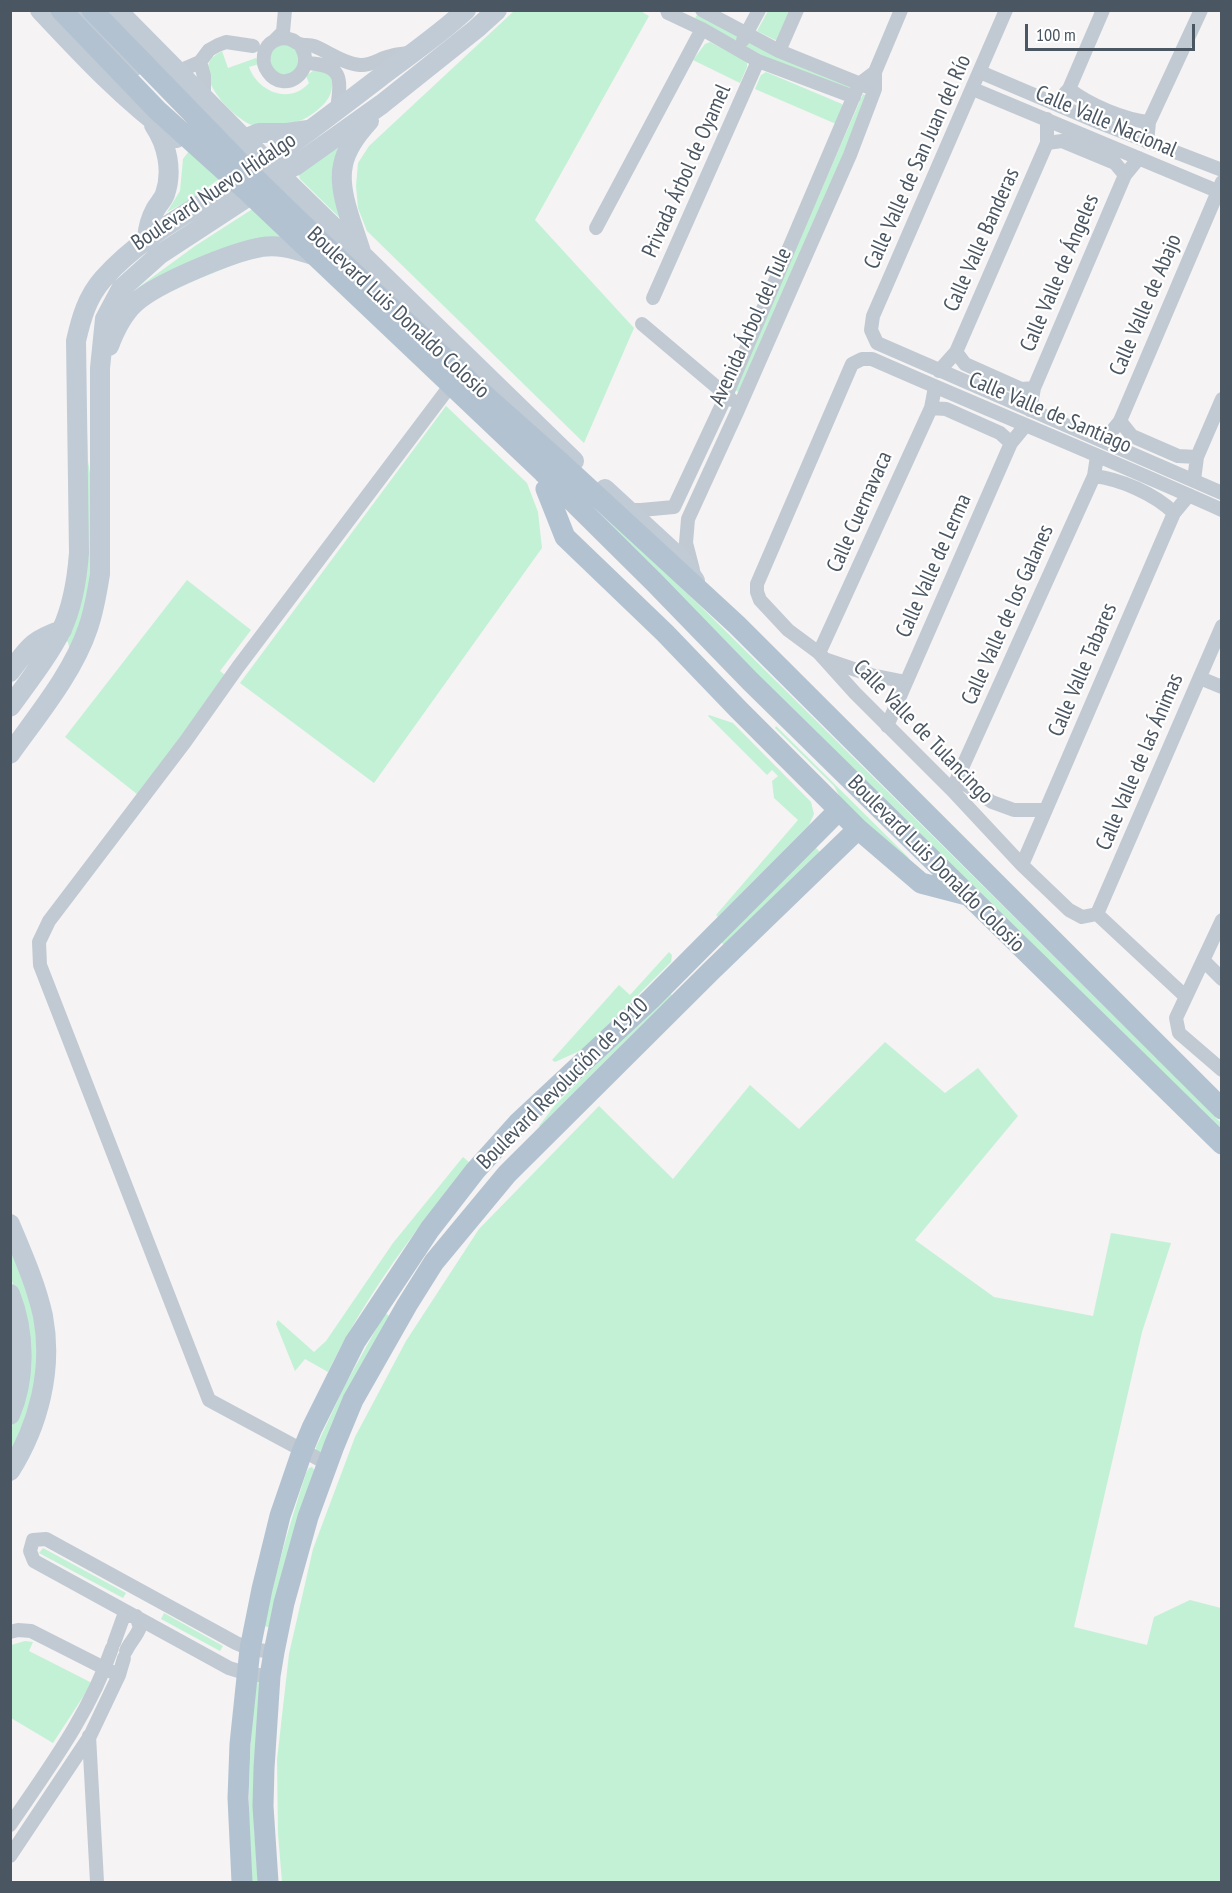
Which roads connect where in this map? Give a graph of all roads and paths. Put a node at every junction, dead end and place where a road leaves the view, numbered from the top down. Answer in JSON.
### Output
{"nodes":[{"id":1,"x":40,"y":10,"type":"edge"},
{"id":2,"x":61,"y":10,"type":"edge"},
{"id":3,"x":77,"y":10,"type":"edge"},
{"id":4,"x":92,"y":10,"type":"edge"},
{"id":5,"x":117,"y":10,"type":"edge"},
{"id":6,"x":285,"y":10,"type":"edge"},
{"id":7,"x":290,"y":10,"type":"edge"},
{"id":8,"x":466,"y":10,"type":"edge"},
{"id":9,"x":496,"y":10,"type":"edge"},
{"id":10,"x":667,"y":10,"type":"edge"},
{"id":11,"x":702,"y":10,"type":"edge"},
{"id":12,"x":759,"y":10,"type":"edge"},
{"id":13,"x":797,"y":10,"type":"edge"},
{"id":14,"x":901,"y":10,"type":"edge"},
{"id":15,"x":1006,"y":10,"type":"edge"},
{"id":16,"x":1103,"y":10,"type":"edge"},
{"id":17,"x":1201,"y":10,"type":"edge"},
{"id":18,"x":683,"y":15,"type":"edge"},
{"id":19,"x":702,"y":30,"type":"junction"},
{"id":20,"x":746,"y":34,"type":"junction"},
{"id":21,"x":273,"y":42,"type":"junction"},
{"id":22,"x":298,"y":43,"type":"junction"},
{"id":23,"x":252,"y":46,"type":"junction"},
{"id":24,"x":738,"y":49,"type":"junction"},
{"id":25,"x":779,"y":51,"type":"junction"},
{"id":26,"x":414,"y":52,"type":"junction"},
{"id":27,"x":758,"y":61,"type":"junction"},
{"id":28,"x":200,"y":62,"type":"junction"},
{"id":29,"x":306,"y":63,"type":"junction"},
{"id":30,"x":264,"y":64,"type":"junction"},
{"id":31,"x":809,"y":64,"type":"junction"},
{"id":32,"x":177,"y":72,"type":"junction"},
{"id":33,"x":875,"y":72,"type":"junction"},
{"id":34,"x":980,"y":72,"type":"junction"},
{"id":35,"x":803,"y":78,"type":"junction"},
{"id":36,"x":973,"y":88,"type":"junction"},
{"id":37,"x":1069,"y":89,"type":"junction"},
{"id":38,"x":875,"y":90,"type":"junction"},
{"id":39,"x":857,"y":91,"type":"junction"},
{"id":40,"x":204,"y":99,"type":"junction"},
{"id":41,"x":382,"y":104,"type":"junction"},
{"id":42,"x":1055,"y":104,"type":"junction"},
{"id":43,"x":337,"y":111,"type":"junction"},
{"id":44,"x":149,"y":118,"type":"junction"},
{"id":45,"x":1047,"y":119,"type":"junction"},
{"id":46,"x":1149,"y":122,"type":"junction"},
{"id":47,"x":1100,"y":123,"type":"junction"},
{"id":48,"x":311,"y":129,"type":"junction"},
{"id":49,"x":244,"y":139,"type":"junction"},
{"id":50,"x":1094,"y":139,"type":"junction"},
{"id":51,"x":1147,"y":142,"type":"junction"},
{"id":52,"x":1047,"y":143,"type":"junction"},
{"id":53,"x":1139,"y":159,"type":"junction"},
{"id":54,"x":1221,"y":170,"type":"edge"},
{"id":55,"x":267,"y":172,"type":"junction"},
{"id":56,"x":1125,"y":175,"type":"junction"},
{"id":57,"x":243,"y":189,"type":"junction"},
{"id":58,"x":1220,"y":189,"type":"edge"},
{"id":59,"x":596,"y":228,"type":"dead end"},
{"id":60,"x":327,"y":235,"type":"junction"},
{"id":61,"x":147,"y":238,"type":"junction"},
{"id":62,"x":356,"y":249,"type":"junction"},
{"id":63,"x":319,"y":261,"type":"junction"},
{"id":64,"x":653,"y":298,"type":"dead end"},
{"id":65,"x":81,"y":318,"type":"junction"},
{"id":66,"x":642,"y":324,"type":"dead end"},
{"id":67,"x":871,"y":330,"type":"joint"},
{"id":68,"x":956,"y":352,"type":"junction"},
{"id":69,"x":862,"y":359,"type":"joint"},
{"id":70,"x":100,"y":368,"type":"junction"},
{"id":71,"x":939,"y":371,"type":"junction"},
{"id":72,"x":935,"y":387,"type":"junction"},
{"id":73,"x":1034,"y":388,"type":"junction"},
{"id":74,"x":447,"y":390,"type":"junction"},
{"id":75,"x":985,"y":391,"type":"junction"},
{"id":76,"x":726,"y":396,"type":"junction"},
{"id":77,"x":1221,"y":399,"type":"edge"},
{"id":78,"x":740,"y":405,"type":"junction"},
{"id":79,"x":979,"y":407,"type":"junction"},
{"id":80,"x":931,"y":408,"type":"junction"},
{"id":81,"x":1030,"y":410,"type":"junction"},
{"id":82,"x":718,"y":414,"type":"junction"},
{"id":83,"x":1120,"y":421,"type":"junction"},
{"id":84,"x":732,"y":423,"type":"junction"},
{"id":85,"x":1024,"y":426,"type":"junction"},
{"id":86,"x":1104,"y":441,"type":"junction"},
{"id":87,"x":1011,"y":443,"type":"junction"},
{"id":88,"x":1097,"y":456,"type":"junction"},
{"id":89,"x":1197,"y":457,"type":"junction"},
{"id":90,"x":1144,"y":468,"type":"junction"},
{"id":91,"x":550,"y":474,"type":"junction"},
{"id":92,"x":1094,"y":476,"type":"junction"},
{"id":93,"x":1194,"y":480,"type":"junction"},
{"id":94,"x":1221,"y":493,"type":"edge"},
{"id":95,"x":1189,"y":495,"type":"junction"},
{"id":96,"x":674,"y":507,"type":"junction"},
{"id":97,"x":627,"y":510,"type":"junction"},
{"id":98,"x":1221,"y":510,"type":"edge"},
{"id":99,"x":1174,"y":513,"type":"junction"},
{"id":100,"x":688,"y":519,"type":"junction"},
{"id":101,"x":697,"y":584,"type":"junction"},
{"id":102,"x":714,"y":605,"type":"junction"},
{"id":103,"x":1221,"y":626,"type":"edge"},
{"id":104,"x":62,"y":630,"type":"junction"},
{"id":105,"x":28,"y":649,"type":"junction"},
{"id":106,"x":48,"y":651,"type":"junction"},
{"id":107,"x":822,"y":656,"type":"junction"},
{"id":108,"x":10,"y":672,"type":"edge"},
{"id":109,"x":66,"y":673,"type":"junction"},
{"id":110,"x":1200,"y":678,"type":"junction"},
{"id":111,"x":750,"y":681,"type":"junction"},
{"id":112,"x":906,"y":682,"type":"junction"},
{"id":113,"x":1221,"y":687,"type":"edge"},
{"id":114,"x":10,"y":707,"type":"edge"},
{"id":115,"x":887,"y":726,"type":"junction"},
{"id":116,"x":10,"y":754,"type":"edge"},
{"id":117,"x":955,"y":784,"type":"junction"},
{"id":118,"x":839,"y":810,"type":"junction"},
{"id":119,"x":1045,"y":810,"type":"junction"},
{"id":120,"x":858,"y":829,"type":"junction"},
{"id":121,"x":1022,"y":865,"type":"junction"},
{"id":122,"x":969,"y":896,"type":"junction"},
{"id":123,"x":1097,"y":914,"type":"junction"},
{"id":124,"x":1221,"y":921,"type":"edge"},
{"id":125,"x":1204,"y":961,"type":"junction"},
{"id":126,"x":1221,"y":979,"type":"edge"},
{"id":127,"x":1186,"y":997,"type":"junction"},
{"id":128,"x":1221,"y":1070,"type":"edge"},
{"id":129,"x":1221,"y":1109,"type":"edge"},
{"id":130,"x":1221,"y":1144,"type":"edge"},
{"id":131,"x":10,"y":1224,"type":"edge"},
{"id":132,"x":399,"y":1276,"type":"junction"},
{"id":133,"x":418,"y":1289,"type":"junction"},
{"id":134,"x":10,"y":1294,"type":"edge"},
{"id":135,"x":10,"y":1415,"type":"edge"},
{"id":136,"x":302,"y":1452,"type":"junction"},
{"id":137,"x":328,"y":1464,"type":"junction"},
{"id":138,"x":10,"y":1471,"type":"edge"},
{"id":139,"x":147,"y":1596,"type":"junction"},
{"id":140,"x":136,"y":1616,"type":"junction"},
{"id":141,"x":10,"y":1632,"type":"edge"},
{"id":142,"x":250,"y":1649,"type":"junction"},
{"id":143,"x":119,"y":1650,"type":"junction"},
{"id":144,"x":274,"y":1652,"type":"junction"},
{"id":145,"x":105,"y":1668,"type":"junction"},
{"id":146,"x":248,"y":1674,"type":"junction"},
{"id":147,"x":119,"y":1675,"type":"junction"},
{"id":148,"x":270,"y":1676,"type":"junction"},
{"id":149,"x":75,"y":1727,"type":"junction"},
{"id":150,"x":90,"y":1736,"type":"junction"},
{"id":151,"x":10,"y":1825,"type":"edge"},
{"id":152,"x":10,"y":1856,"type":"edge"},
{"id":153,"x":96,"y":1882,"type":"edge"},
{"id":154,"x":242,"y":1882,"type":"edge"},
{"id":155,"x":268,"y":1882,"type":"edge"}],
"edges":[{"from":1,"to":44,"type":"street","name":"Boulevard Luis Donaldo Colosio"},
{"from":2,"to":91,"type":"main road","name":"Boulevard Luis Donaldo Colosio","bridge":true},
{"from":3,"to":55,"type":"street"},
{"from":4,"to":91,"type":"main road","name":"Boulevard Luis Donaldo Colosio","bridge":true},
{"from":5,"to":32,"type":"street","name":"Boulevard Luis Donaldo Colosio"},
{"from":6,"to":21,"type":"street"},
{"from":7,"to":22,"type":"street"},
{"from":8,"to":26,"type":"street","name":"Boulevard Nuevo Hidalgo"},
{"from":9,"to":41,"type":"street","name":"Boulevard Nuevo Hidalgo"},
{"from":10,"to":18,"type":"street"},
{"from":11,"to":20,"type":"street"},
{"from":12,"to":20,"type":"street"},
{"from":13,"to":25,"type":"street"},
{"from":14,"to":33,"type":"street"},
{"from":15,"to":34,"type":"street","name":"Calle Valle de San Juan del Río"},
{"from":16,"to":37,"type":"street"},
{"from":17,"to":46,"type":"street"},
{"from":18,"to":19,"type":"street"},
{"from":19,"to":24,"type":"street"},
{"from":19,"to":59,"type":"street"},
{"from":20,"to":24,"type":"street"},
{"from":20,"to":25,"type":"street"},
{"from":21,"to":22,"type":"street"},
{"from":21,"to":23,"type":"street"},
{"from":21,"to":30,"type":"street"},
{"from":22,"to":26,"type":"street"},
{"from":22,"to":29,"type":"street"},
{"from":23,"to":28,"type":"street"},
{"from":23,"to":30,"type":"street"},
{"from":24,"to":27,"type":"street"},
{"from":25,"to":31,"type":"street"},
{"from":26,"to":43,"type":"street","name":"Boulevard Nuevo Hidalgo"},
{"from":27,"to":35,"type":"street"},
{"from":27,"to":64,"type":"street","name":"Privada Árbol de Oyamel"},
{"from":28,"to":32,"type":"street"},
{"from":28,"to":40,"type":"street"},
{"from":29,"to":30,"type":"street"},
{"from":29,"to":43,"type":"street"},
{"from":31,"to":35,"type":"street"},
{"from":31,"to":39,"type":"street"},
{"from":32,"to":40,"type":"street","name":"Boulevard Luis Donaldo Colosio"},
{"from":33,"to":38,"type":"street"},
{"from":33,"to":39,"type":"street"},
{"from":34,"to":36,"type":"street","name":"Calle Valle de San Juan del Río"},
{"from":34,"to":42,"type":"street","name":"Calle Valle Nacional"},
{"from":35,"to":39,"type":"street"},
{"from":36,"to":45,"type":"street","name":"Calle Valle Nacional"},
{"from":36,"to":67,"type":"street","name":"Calle Valle de San Juan del Río"},
{"from":37,"to":42,"type":"street"},
{"from":37,"to":46,"type":"street"},
{"from":38,"to":39,"type":"street"},
{"from":38,"to":78,"type":"street","name":"Avenida Árbol del Tule"},
{"from":39,"to":76,"type":"street","name":"Avenida Árbol del Tule"},
{"from":40,"to":49,"type":"street","name":"Boulevard Luis Donaldo Colosio"},
{"from":41,"to":55,"type":"street","name":"Boulevard Nuevo Hidalgo"},
{"from":41,"to":62,"type":"street"},
{"from":42,"to":47,"type":"street","name":"Calle Valle Nacional"},
{"from":43,"to":48,"type":"street","name":"Boulevard Nuevo Hidalgo"},
{"from":44,"to":57,"type":"street","name":"Boulevard Luis Donaldo Colosio"},
{"from":44,"to":61,"type":"street"},
{"from":45,"to":50,"type":"street","name":"Calle Valle Nacional"},
{"from":45,"to":52,"type":"street","name":"Calle Valle Banderas"},
{"from":46,"to":51,"type":"street"},
{"from":47,"to":50,"type":"street"},
{"from":47,"to":51,"type":"street","name":"Calle Valle Nacional"},
{"from":48,"to":49,"type":"street"},
{"from":48,"to":55,"type":"street","name":"Boulevard Nuevo Hidalgo"},
{"from":49,"to":55,"type":"street","name":"Boulevard Luis Donaldo Colosio"},
{"from":50,"to":53,"type":"street","name":"Calle Valle Nacional"},
{"from":51,"to":54,"type":"street","name":"Calle Valle Nacional"},
{"from":52,"to":56,"type":"street"},
{"from":52,"to":68,"type":"street","name":"Calle Valle Banderas"},
{"from":53,"to":56,"type":"street","name":"Calle Valle de Ángeles"},
{"from":53,"to":58,"type":"street","name":"Calle Valle Nacional"},
{"from":55,"to":57,"type":"street","name":"Boulevard Nuevo Hidalgo"},
{"from":55,"to":60,"type":"street"},
{"from":55,"to":62,"type":"street","name":"Boulevard Luis Donaldo Colosio"},
{"from":56,"to":73,"type":"street","name":"Calle Valle de Ángeles"},
{"from":57,"to":61,"type":"street","name":"Boulevard Nuevo Hidalgo"},
{"from":57,"to":63,"type":"street","name":"Boulevard Luis Donaldo Colosio"},
{"from":57,"to":70,"type":"street","name":"Boulevard Nuevo Hidalgo"},
{"from":58,"to":83,"type":"street","name":"Calle Valle de Abajo"},
{"from":60,"to":62,"type":"street"},
{"from":60,"to":63,"type":"street"},
{"from":61,"to":65,"type":"street","name":"Boulevard Nuevo Hidalgo"},
{"from":62,"to":97,"type":"street","name":"Boulevard Luis Donaldo Colosio"},
{"from":63,"to":70,"type":"street"},
{"from":63,"to":74,"type":"street","name":"Boulevard Luis Donaldo Colosio"},
{"from":65,"to":70,"type":"street"},
{"from":65,"to":104,"type":"street","name":"Boulevard Nuevo Hidalgo"},
{"from":66,"to":76,"type":"street"},
{"from":67,"to":71,"type":"street","name":"Calle Valle de Santiago"},
{"from":68,"to":71,"type":"street","name":"Calle Valle Banderas"},
{"from":68,"to":73,"type":"street"},
{"from":69,"to":72,"type":"street","name":"Calle Valle de Santiago"},
{"from":69,"to":107,"type":"street","name":"Calle Valle de Tulancingo"},
{"from":70,"to":109,"type":"street","name":"Boulevard Nuevo Hidalgo"},
{"from":71,"to":75,"type":"street","name":"Calle Valle de Santiago"},
{"from":72,"to":79,"type":"street","name":"Calle Valle de Santiago"},
{"from":72,"to":80,"type":"street","name":"Calle Cuernavaca"},
{"from":73,"to":81,"type":"street","name":"Calle Valle de Ángeles"},
{"from":74,"to":91,"type":"street","name":"Boulevard Luis Donaldo Colosio"},
{"from":74,"to":136,"type":"street"},
{"from":75,"to":79,"type":"street"},
{"from":75,"to":81,"type":"street","name":"Calle Valle de Santiago"},
{"from":76,"to":78,"type":"street"},
{"from":76,"to":82,"type":"street","name":"Avenida Árbol del Tule"},
{"from":77,"to":89,"type":"street"},
{"from":78,"to":84,"type":"street","name":"Avenida Árbol del Tule"},
{"from":79,"to":85,"type":"street","name":"Calle Valle de Santiago"},
{"from":80,"to":87,"type":"street"},
{"from":80,"to":107,"type":"street","name":"Calle Cuernavaca"},
{"from":81,"to":86,"type":"street","name":"Calle Valle de Santiago"},
{"from":82,"to":84,"type":"street"},
{"from":82,"to":96,"type":"street","name":"Avenida Árbol del Tule"},
{"from":83,"to":86,"type":"street","name":"Calle Valle de Abajo"},
{"from":83,"to":89,"type":"street"},
{"from":84,"to":100,"type":"street","name":"Avenida Árbol del Tule"},
{"from":85,"to":87,"type":"street","name":"Calle Valle de Lerma"},
{"from":85,"to":88,"type":"street","name":"Calle Valle de Santiago"},
{"from":86,"to":90,"type":"street","name":"Calle Valle de Santiago"},
{"from":87,"to":112,"type":"street","name":"Calle Valle de Lerma"},
{"from":88,"to":90,"type":"street","name":"Calle Valle de Santiago"},
{"from":88,"to":92,"type":"street","name":"Calle Valle de los Galanes"},
{"from":89,"to":93,"type":"street"},
{"from":90,"to":93,"type":"street","name":"Calle Valle de Santiago"},
{"from":90,"to":95,"type":"street","name":"Calle Valle de Santiago"},
{"from":91,"to":102,"type":"main road","name":"Boulevard Luis Donaldo Colosio"},
{"from":91,"to":111,"type":"main road","name":"Boulevard Luis Donaldo Colosio"},
{"from":91,"to":118,"type":"main road"},
{"from":92,"to":99,"type":"street"},
{"from":92,"to":117,"type":"street","name":"Calle Valle de los Galanes"},
{"from":93,"to":94,"type":"street","name":"Calle Valle de Santiago"},
{"from":95,"to":98,"type":"street","name":"Calle Valle de Santiago"},
{"from":95,"to":99,"type":"street","name":"Calle Valle Tabares"},
{"from":96,"to":97,"type":"street"},
{"from":96,"to":100,"type":"street"},
{"from":97,"to":101,"type":"street","name":"Boulevard Luis Donaldo Colosio"},
{"from":99,"to":119,"type":"street","name":"Calle Valle Tabares"},
{"from":100,"to":101,"type":"street","name":"Avenida Árbol del Tule"},
{"from":101,"to":102,"type":"street","name":"Boulevard Luis Donaldo Colosio"},
{"from":102,"to":129,"type":"main road","name":"Boulevard Luis Donaldo Colosio"},
{"from":103,"to":110,"type":"street","name":"Calle Valle de las Ánimas"},
{"from":104,"to":105,"type":"street"},
{"from":104,"to":106,"type":"street","name":"Boulevard Nuevo Hidalgo"},
{"from":105,"to":106,"type":"street"},
{"from":105,"to":108,"type":"street"},
{"from":106,"to":109,"type":"street"},
{"from":106,"to":114,"type":"street","name":"Boulevard Nuevo Hidalgo"},
{"from":107,"to":112,"type":"street"},
{"from":107,"to":115,"type":"street","name":"Calle Valle de Tulancingo"},
{"from":109,"to":116,"type":"street","name":"Boulevard Nuevo Hidalgo"},
{"from":110,"to":113,"type":"street"},
{"from":110,"to":123,"type":"street","name":"Calle Valle de las Ánimas"},
{"from":111,"to":118,"type":"main road"},
{"from":111,"to":122,"type":"main road","name":"Boulevard Luis Donaldo Colosio"},
{"from":112,"to":115,"type":"street","name":"Calle Valle de Lerma"},
{"from":115,"to":117,"type":"street","name":"Calle Valle de Tulancingo"},
{"from":117,"to":119,"type":"street"},
{"from":117,"to":121,"type":"street","name":"Calle Valle de Tulancingo"},
{"from":118,"to":120,"type":"main road"},
{"from":118,"to":132,"type":"main road","name":"Boulevard Revolución de 1910"},
{"from":119,"to":121,"type":"street","name":"Calle Valle Tabares"},
{"from":120,"to":122,"type":"main road"},
{"from":120,"to":133,"type":"main road","name":"Boulevard Revolución de 1910"},
{"from":121,"to":123,"type":"street","name":"Calle Valle de Tulancingo"},
{"from":122,"to":130,"type":"main road","name":"Boulevard Luis Donaldo Colosio"},
{"from":123,"to":127,"type":"street"},
{"from":124,"to":125,"type":"street"},
{"from":125,"to":126,"type":"street"},
{"from":125,"to":127,"type":"street"},
{"from":127,"to":128,"type":"street"},
{"from":131,"to":138,"type":"street"},
{"from":132,"to":133,"type":"main road"},
{"from":132,"to":136,"type":"main road","name":"Boulevard Revolución de 1910"},
{"from":133,"to":137,"type":"main road","name":"Boulevard Revolución de 1910"},
{"from":134,"to":135,"type":"street"},
{"from":136,"to":137,"type":"street"},
{"from":136,"to":142,"type":"main road","name":"Boulevard Revolución de 1910"},
{"from":137,"to":144,"type":"main road","name":"Boulevard Revolución de 1910"},
{"from":139,"to":140,"type":"street"},
{"from":139,"to":140,"type":"street"},
{"from":139,"to":142,"type":"street"},
{"from":140,"to":143,"type":"street"},
{"from":140,"to":146,"type":"street"},
{"from":141,"to":145,"type":"street"},
{"from":142,"to":144,"type":"street"},
{"from":142,"to":146,"type":"main road","name":"Boulevard Revolución de 1910"},
{"from":143,"to":145,"type":"street"},
{"from":143,"to":147,"type":"street"},
{"from":144,"to":148,"type":"main road","name":"Boulevard Revolución de 1910"},
{"from":145,"to":147,"type":"street"},
{"from":145,"to":149,"type":"street"},
{"from":146,"to":148,"type":"street"},
{"from":146,"to":154,"type":"main road","name":"Boulevard Revolución de 1910"},
{"from":147,"to":150,"type":"street"},
{"from":148,"to":155,"type":"main road","name":"Boulevard Revolución de 1910"},
{"from":149,"to":150,"type":"street"},
{"from":149,"to":151,"type":"street"},
{"from":150,"to":152,"type":"street"},
{"from":150,"to":153,"type":"street"}]}
